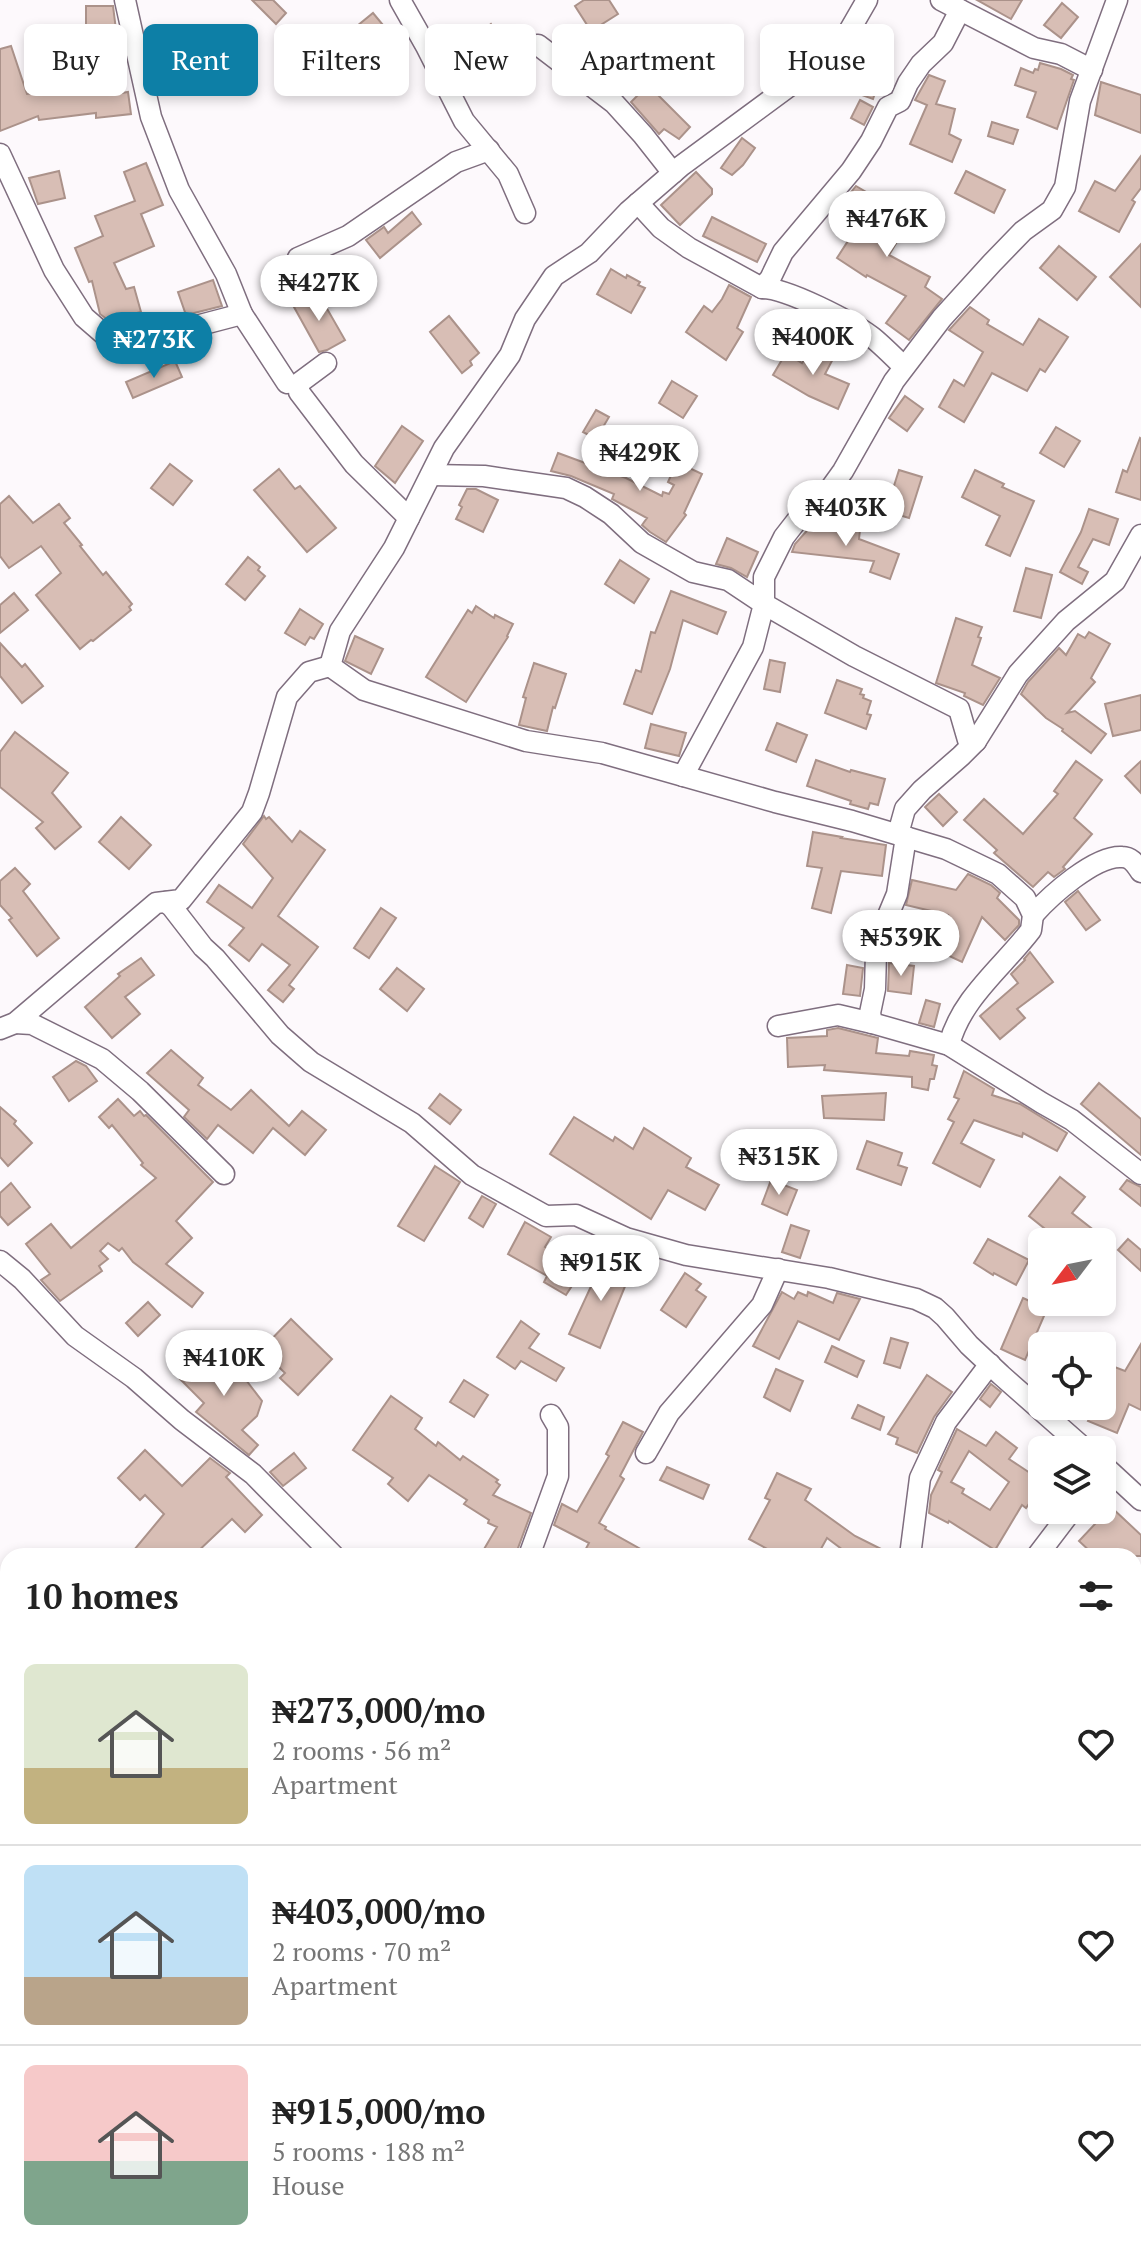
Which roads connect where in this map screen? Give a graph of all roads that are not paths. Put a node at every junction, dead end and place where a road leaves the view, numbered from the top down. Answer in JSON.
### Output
{"nodes":[{"id":1,"x":125,"y":0,"type":"edge"},
{"id":2,"x":400,"y":0,"type":"edge"},
{"id":3,"x":867,"y":0,"type":"edge"},
{"id":4,"x":941,"y":0,"type":"edge"},
{"id":5,"x":1117,"y":0,"type":"edge"},
{"id":6,"x":960,"y":10,"type":"junction"},
{"id":7,"x":538,"y":45,"type":"dead end"},
{"id":8,"x":1092,"y":70,"type":"junction"},
{"id":9,"x":489,"y":150,"type":"junction"},
{"id":10,"x":0,"y":154,"type":"edge"},
{"id":11,"x":673,"y":173,"type":"junction"},
{"id":12,"x":638,"y":203,"type":"junction"},
{"id":13,"x":525,"y":213,"type":"dead end"},
{"id":14,"x":298,"y":258,"type":"dead end"},
{"id":15,"x":762,"y":288,"type":"junction"},
{"id":16,"x":242,"y":314,"type":"junction"},
{"id":17,"x":326,"y":363,"type":"dead end"},
{"id":18,"x":904,"y":367,"type":"junction"},
{"id":19,"x":287,"y":383,"type":"dead end"},
{"id":20,"x":431,"y":475,"type":"junction"},
{"id":21,"x":409,"y":518,"type":"junction"},
{"id":22,"x":1141,"y":535,"type":"edge"},
{"id":23,"x":764,"y":604,"type":"junction"},
{"id":24,"x":330,"y":666,"type":"junction"},
{"id":25,"x":976,"y":741,"type":"junction"},
{"id":26,"x":683,"y":776,"type":"junction"},
{"id":27,"x":902,"y":836,"type":"junction"},
{"id":28,"x":1141,"y":872,"type":"edge"},
{"id":29,"x":166,"y":902,"type":"junction"},
{"id":30,"x":1033,"y":915,"type":"junction"},
{"id":31,"x":872,"y":1023,"type":"junction"},
{"id":32,"x":6,"y":1024,"type":"edge"},
{"id":33,"x":778,"y":1026,"type":"dead end"},
{"id":34,"x":949,"y":1045,"type":"junction"},
{"id":35,"x":224,"y":1174,"type":"dead end"},
{"id":36,"x":1141,"y":1174,"type":"edge"},
{"id":37,"x":0,"y":1261,"type":"edge"},
{"id":38,"x":778,"y":1269,"type":"junction"},
{"id":39,"x":990,"y":1364,"type":"junction"},
{"id":40,"x":551,"y":1415,"type":"dead end"},
{"id":41,"x":1070,"y":1436,"type":"edge"},
{"id":42,"x":646,"y":1453,"type":"dead end"},
{"id":43,"x":1116,"y":1481,"type":"edge"},
{"id":44,"x":1141,"y":1500,"type":"edge"},
{"id":45,"x":1061,"y":1524,"type":"edge"},
{"id":46,"x":326,"y":1548,"type":"edge"},
{"id":47,"x":532,"y":1548,"type":"edge"},
{"id":48,"x":911,"y":1548,"type":"edge"},
{"id":49,"x":1043,"y":1548,"type":"edge"}],
"edges":[{"from":1,"to":16,"type":"street"},
{"from":2,"to":9,"type":"street"},
{"from":3,"to":11,"type":"street"},
{"from":4,"to":6,"type":"street"},
{"from":5,"to":8,"type":"street"},
{"from":6,"to":8,"type":"street"},
{"from":6,"to":15,"type":"street"},
{"from":7,"to":11,"type":"street"},
{"from":8,"to":18,"type":"street"},
{"from":9,"to":13,"type":"street"},
{"from":9,"to":14,"type":"street"},
{"from":10,"to":16,"type":"street"},
{"from":11,"to":12,"type":"street"},
{"from":12,"to":15,"type":"street"},
{"from":12,"to":20,"type":"street"},
{"from":15,"to":18,"type":"street"},
{"from":16,"to":19,"type":"street"},
{"from":17,"to":21,"type":"street"},
{"from":18,"to":23,"type":"street"},
{"from":20,"to":21,"type":"street"},
{"from":20,"to":23,"type":"street"},
{"from":21,"to":24,"type":"street"},
{"from":22,"to":25,"type":"street"},
{"from":23,"to":25,"type":"street"},
{"from":23,"to":26,"type":"street"},
{"from":24,"to":26,"type":"street"},
{"from":24,"to":29,"type":"street"},
{"from":25,"to":27,"type":"street"},
{"from":26,"to":27,"type":"street"},
{"from":27,"to":30,"type":"street"},
{"from":27,"to":31,"type":"street"},
{"from":28,"to":30,"type":"street"},
{"from":29,"to":32,"type":"street"},
{"from":29,"to":38,"type":"street"},
{"from":30,"to":34,"type":"street"},
{"from":31,"to":33,"type":"street"},
{"from":31,"to":34,"type":"street"},
{"from":32,"to":35,"type":"street"},
{"from":34,"to":36,"type":"street"},
{"from":37,"to":46,"type":"street"},
{"from":38,"to":39,"type":"street"},
{"from":38,"to":42,"type":"street"},
{"from":39,"to":41,"type":"street"},
{"from":39,"to":48,"type":"street"},
{"from":40,"to":47,"type":"street"},
{"from":43,"to":44,"type":"street"},
{"from":45,"to":49,"type":"street"}]}
